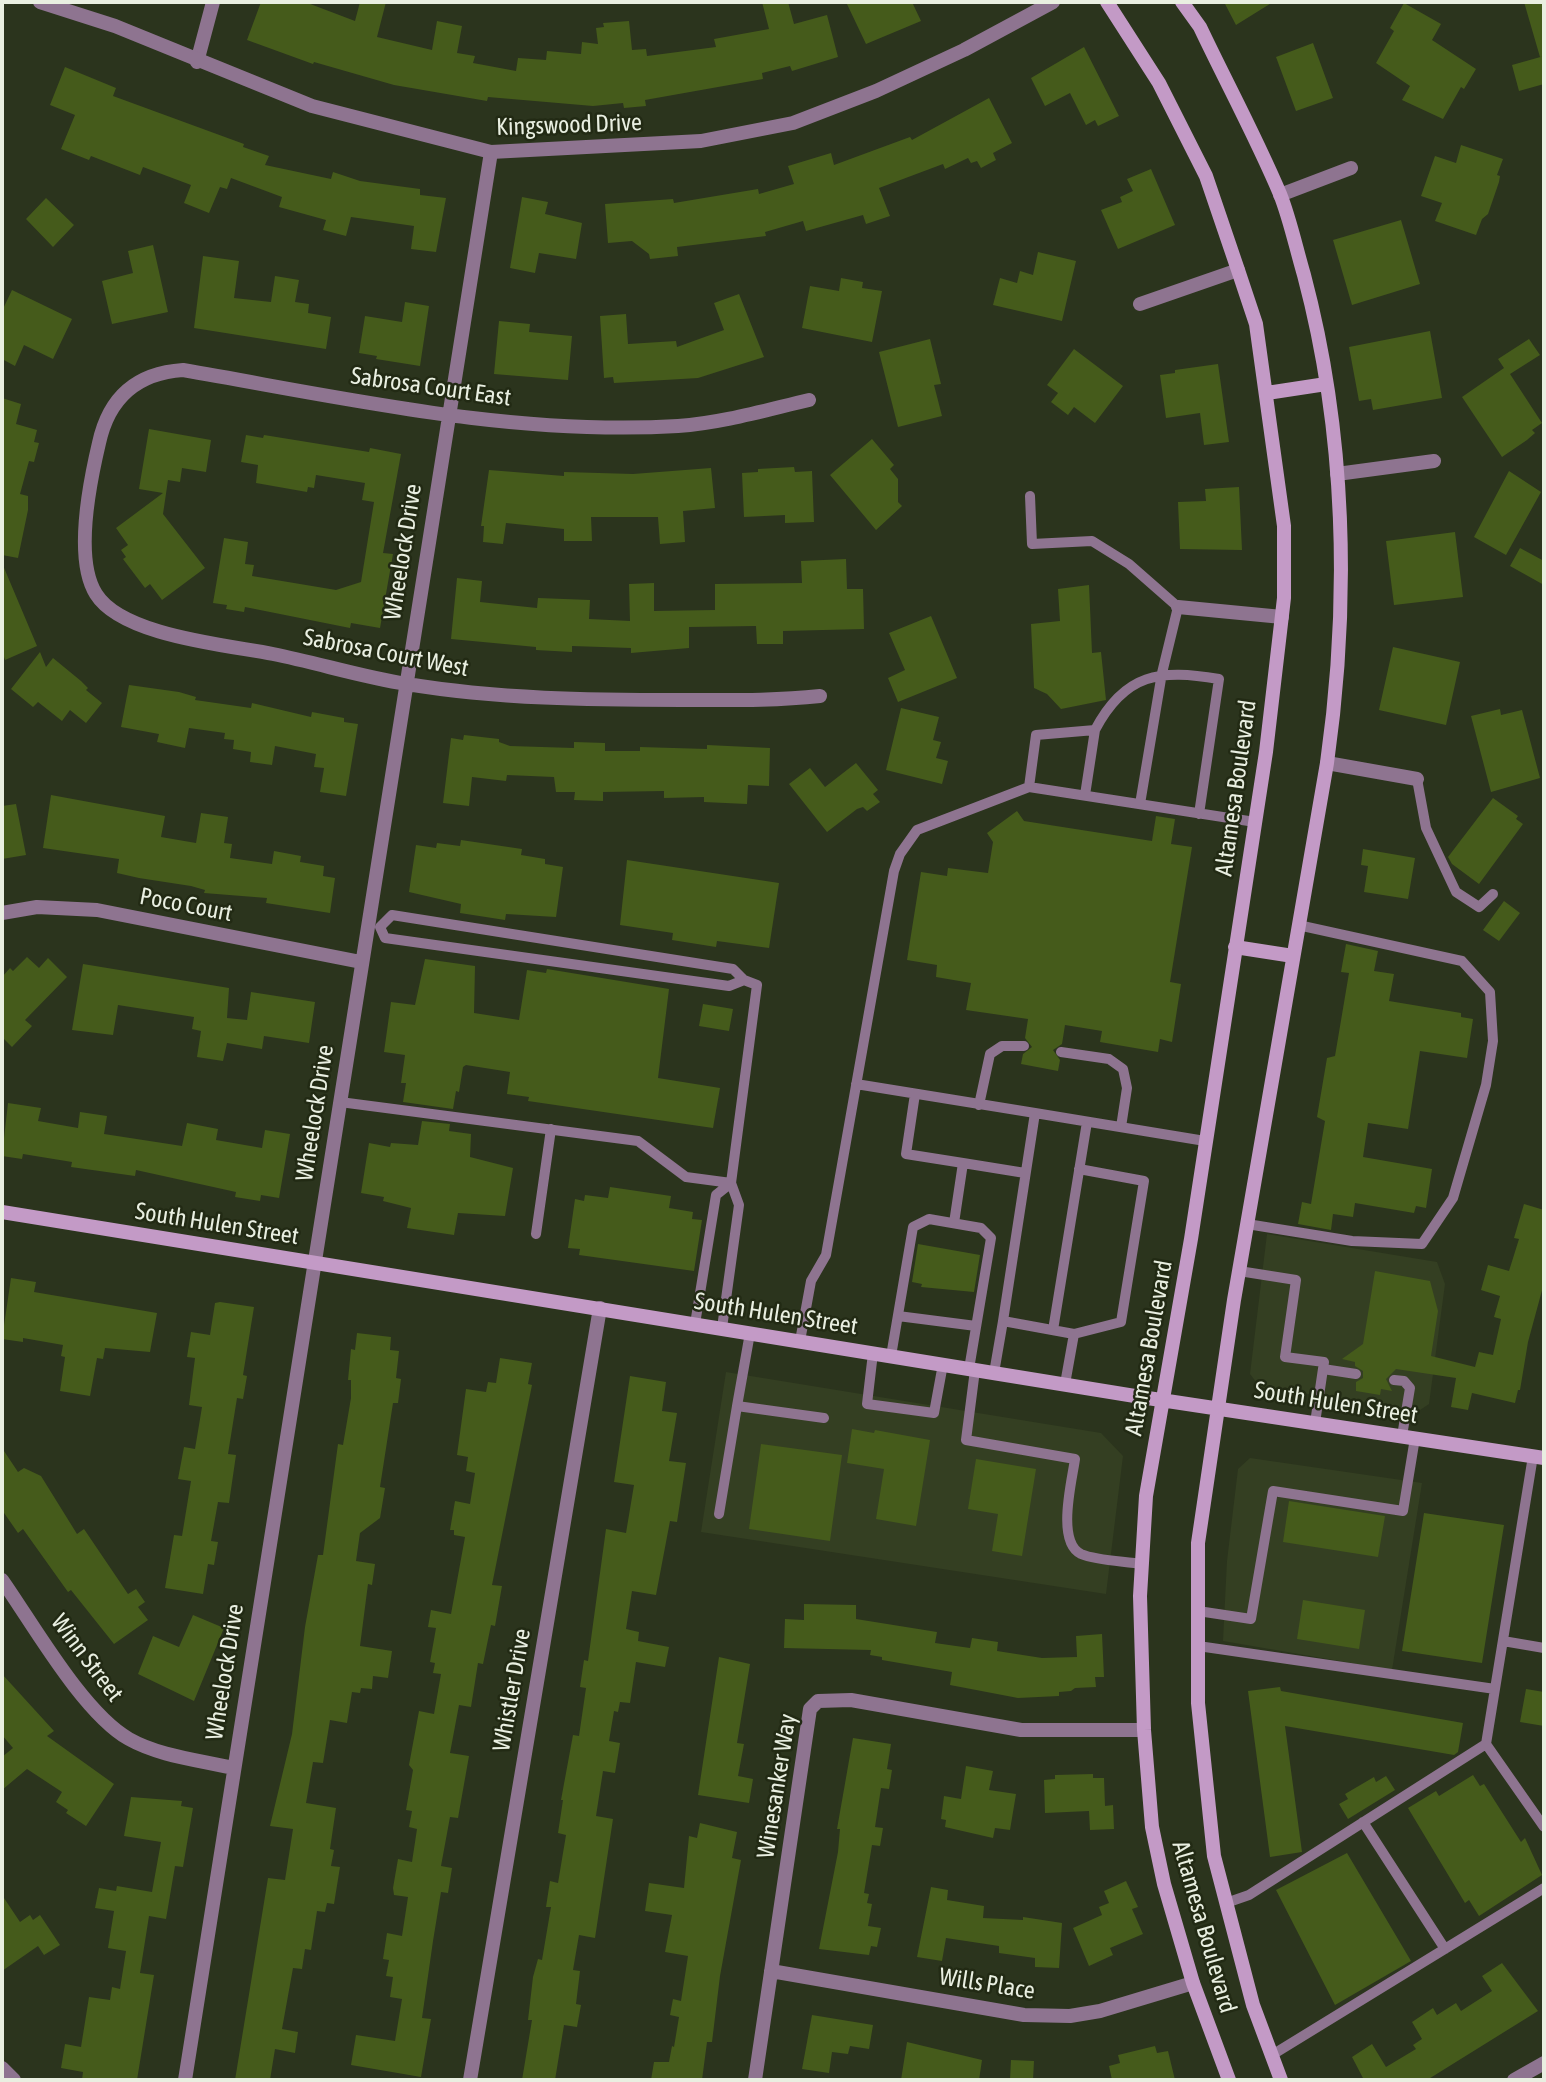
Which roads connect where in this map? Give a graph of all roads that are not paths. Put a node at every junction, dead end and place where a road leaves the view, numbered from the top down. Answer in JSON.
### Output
{"nodes":[{"id":1,"x":40,"y":2,"type":"edge"},
{"id":2,"x":213,"y":2,"type":"edge"},
{"id":3,"x":1053,"y":2,"type":"edge"},
{"id":4,"x":1107,"y":2,"type":"edge"},
{"id":5,"x":1182,"y":2,"type":"edge"},
{"id":6,"x":197,"y":62,"type":"junction"},
{"id":7,"x":491,"y":152,"type":"junction"},
{"id":8,"x":1351,"y":168,"type":"dead end"},
{"id":9,"x":1280,"y":195,"type":"junction"},
{"id":10,"x":1238,"y":270,"type":"junction"},
{"id":11,"x":1140,"y":304,"type":"dead end"},
{"id":12,"x":1326,"y":384,"type":"junction"},
{"id":13,"x":1267,"y":393,"type":"junction"},
{"id":14,"x":809,"y":400,"type":"dead end"},
{"id":15,"x":447,"y":416,"type":"junction"},
{"id":16,"x":95,"y":457,"type":"joint"},
{"id":17,"x":1434,"y":461,"type":"dead end"},
{"id":18,"x":1337,"y":474,"type":"junction"},
{"id":19,"x":1030,"y":496,"type":"dead end"},
{"id":20,"x":1178,"y":607,"type":"junction"},
{"id":21,"x":1282,"y":617,"type":"junction"},
{"id":22,"x":1162,"y":673,"type":"junction"},
{"id":23,"x":406,"y":684,"type":"junction"},
{"id":24,"x":820,"y":696,"type":"dead end"},
{"id":25,"x":1095,"y":730,"type":"junction"},
{"id":26,"x":1326,"y":763,"type":"junction"},
{"id":27,"x":1417,"y":779,"type":"joint"},
{"id":28,"x":1029,"y":787,"type":"junction"},
{"id":29,"x":1085,"y":795,"type":"junction"},
{"id":30,"x":1140,"y":804,"type":"junction"},
{"id":31,"x":1199,"y":814,"type":"junction"},
{"id":32,"x":1255,"y":822,"type":"junction"},
{"id":33,"x":1493,"y":894,"type":"dead end"},
{"id":34,"x":2,"y":913,"type":"edge"},
{"id":35,"x":374,"y":925,"type":"junction"},
{"id":36,"x":1298,"y":925,"type":"junction"},
{"id":37,"x":1235,"y":947,"type":"junction"},
{"id":38,"x":1293,"y":956,"type":"junction"},
{"id":39,"x":360,"y":962,"type":"junction"},
{"id":40,"x":744,"y":980,"type":"junction"},
{"id":41,"x":1024,"y":1046,"type":"dead end"},
{"id":42,"x":1061,"y":1052,"type":"dead end"},
{"id":43,"x":856,"y":1084,"type":"junction"},
{"id":44,"x":915,"y":1094,"type":"junction"},
{"id":45,"x":340,"y":1102,"type":"junction"},
{"id":46,"x":979,"y":1105,"type":"junction"},
{"id":47,"x":1035,"y":1113,"type":"junction"},
{"id":48,"x":1087,"y":1122,"type":"junction"},
{"id":49,"x":1121,"y":1127,"type":"junction"},
{"id":50,"x":551,"y":1129,"type":"junction"},
{"id":51,"x":1205,"y":1141,"type":"junction"},
{"id":52,"x":963,"y":1163,"type":"junction"},
{"id":53,"x":1079,"y":1169,"type":"junction"},
{"id":54,"x":1025,"y":1173,"type":"junction"},
{"id":55,"x":731,"y":1182,"type":"junction"},
{"id":56,"x":2,"y":1212,"type":"edge"},
{"id":57,"x":954,"y":1223,"type":"junction"},
{"id":58,"x":1247,"y":1224,"type":"junction"},
{"id":59,"x":536,"y":1234,"type":"dead end"},
{"id":60,"x":315,"y":1264,"type":"junction"},
{"id":61,"x":1239,"y":1271,"type":"junction"},
{"id":62,"x":600,"y":1308,"type":"junction"},
{"id":63,"x":898,"y":1315,"type":"junction"},
{"id":64,"x":1003,"y":1321,"type":"junction"},
{"id":65,"x":695,"y":1324,"type":"junction"},
{"id":66,"x":976,"y":1326,"type":"junction"},
{"id":67,"x":722,"y":1328,"type":"junction"},
{"id":68,"x":1053,"y":1330,"type":"junction"},
{"id":69,"x":750,"y":1333,"type":"junction"},
{"id":70,"x":1074,"y":1334,"type":"junction"},
{"id":71,"x":800,"y":1341,"type":"junction"},
{"id":72,"x":873,"y":1353,"type":"junction"},
{"id":73,"x":891,"y":1356,"type":"junction"},
{"id":74,"x":943,"y":1364,"type":"junction"},
{"id":75,"x":972,"y":1369,"type":"junction"},
{"id":76,"x":1323,"y":1369,"type":"junction"},
{"id":77,"x":995,"y":1373,"type":"junction"},
{"id":78,"x":1356,"y":1374,"type":"dead end"},
{"id":79,"x":1394,"y":1380,"type":"dead end"},
{"id":80,"x":1065,"y":1384,"type":"junction"},
{"id":81,"x":1162,"y":1400,"type":"junction"},
{"id":82,"x":737,"y":1406,"type":"junction"},
{"id":83,"x":1220,"y":1408,"type":"junction"},
{"id":84,"x":824,"y":1418,"type":"dead end"},
{"id":85,"x":1315,"y":1423,"type":"junction"},
{"id":86,"x":1408,"y":1437,"type":"junction"},
{"id":87,"x":1538,"y":1457,"type":"edge"},
{"id":88,"x":719,"y":1514,"type":"dead end"},
{"id":89,"x":1142,"y":1564,"type":"junction"},
{"id":90,"x":2,"y":1580,"type":"edge"},
{"id":91,"x":1198,"y":1611,"type":"junction"},
{"id":92,"x":1503,"y":1641,"type":"junction"},
{"id":93,"x":1198,"y":1646,"type":"junction"},
{"id":94,"x":1544,"y":1648,"type":"edge"},
{"id":95,"x":1495,"y":1689,"type":"junction"},
{"id":96,"x":1143,"y":1730,"type":"junction"},
{"id":97,"x":1486,"y":1744,"type":"junction"},
{"id":98,"x":233,"y":1768,"type":"junction"},
{"id":99,"x":1363,"y":1822,"type":"junction"},
{"id":100,"x":1544,"y":1827,"type":"edge"},
{"id":101,"x":1544,"y":1888,"type":"edge"},
{"id":102,"x":1226,"y":1903,"type":"junction"},
{"id":103,"x":1445,"y":1949,"type":"junction"},
{"id":104,"x":771,"y":1971,"type":"junction"},
{"id":105,"x":1193,"y":1983,"type":"junction"},
{"id":106,"x":1272,"y":2055,"type":"junction"},
{"id":107,"x":1544,"y":2063,"type":"edge"},
{"id":108,"x":2,"y":2068,"type":"edge"},
{"id":109,"x":14,"y":2080,"type":"edge"},
{"id":110,"x":185,"y":2080,"type":"edge"},
{"id":111,"x":470,"y":2080,"type":"edge"},
{"id":112,"x":755,"y":2080,"type":"edge"},
{"id":113,"x":1229,"y":2080,"type":"edge"},
{"id":114,"x":1281,"y":2080,"type":"edge"},
{"id":115,"x":1514,"y":2080,"type":"edge"}],
"edges":[{"from":1,"to":6,"type":"street","name":"Kingswood Drive"},
{"from":2,"to":6,"type":"street"},
{"from":3,"to":7,"type":"street","name":"Kingswood Drive"},
{"from":4,"to":10,"type":"main road","name":"Altamesa Boulevard"},
{"from":5,"to":9,"type":"main road","name":"Altamesa Boulevard"},
{"from":6,"to":7,"type":"street","name":"Kingswood Drive"},
{"from":7,"to":15,"type":"street","name":"Wheelock Drive"},
{"from":8,"to":9,"type":"street"},
{"from":9,"to":12,"type":"main road","name":"Altamesa Boulevard"},
{"from":10,"to":11,"type":"street"},
{"from":10,"to":13,"type":"main road","name":"Altamesa Boulevard"},
{"from":12,"to":13,"type":"main road"},
{"from":12,"to":18,"type":"main road","name":"Altamesa Boulevard"},
{"from":13,"to":21,"type":"main road","name":"Altamesa Boulevard"},
{"from":14,"to":15,"type":"street","name":"Sabrosa Court East"},
{"from":15,"to":16,"type":"street","name":"Sabrosa Court East"},
{"from":15,"to":23,"type":"street","name":"Wheelock Drive"},
{"from":16,"to":23,"type":"street","name":"Sabrosa Court West"},
{"from":17,"to":18,"type":"street"},
{"from":18,"to":26,"type":"main road","name":"Altamesa Boulevard"},
{"from":19,"to":20,"type":"lane"},
{"from":20,"to":21,"type":"street"},
{"from":20,"to":22,"type":"lane"},
{"from":21,"to":32,"type":"main road","name":"Altamesa Boulevard"},
{"from":22,"to":25,"type":"lane"},
{"from":22,"to":30,"type":"lane"},
{"from":22,"to":31,"type":"lane"},
{"from":23,"to":24,"type":"street","name":"Sabrosa Court West"},
{"from":23,"to":35,"type":"street","name":"Wheelock Drive"},
{"from":25,"to":28,"type":"lane"},
{"from":25,"to":29,"type":"lane"},
{"from":26,"to":27,"type":"street"},
{"from":26,"to":36,"type":"main road","name":"Altamesa Boulevard"},
{"from":27,"to":33,"type":"lane"},
{"from":28,"to":29,"type":"lane"},
{"from":28,"to":43,"type":"lane"},
{"from":29,"to":30,"type":"lane"},
{"from":30,"to":31,"type":"lane"},
{"from":31,"to":32,"type":"lane"},
{"from":32,"to":37,"type":"main road","name":"Altamesa Boulevard"},
{"from":34,"to":39,"type":"street","name":"Poco Court"},
{"from":35,"to":39,"type":"street","name":"Wheelock Drive"},
{"from":35,"to":40,"type":"lane"},
{"from":35,"to":40,"type":"lane"},
{"from":36,"to":38,"type":"main road","name":"Altamesa Boulevard"},
{"from":36,"to":58,"type":"lane"},
{"from":37,"to":38,"type":"main road"},
{"from":37,"to":51,"type":"main road","name":"Altamesa Boulevard"},
{"from":38,"to":58,"type":"main road","name":"Altamesa Boulevard"},
{"from":39,"to":45,"type":"street","name":"Wheelock Drive"},
{"from":40,"to":55,"type":"lane"},
{"from":41,"to":46,"type":"lane"},
{"from":42,"to":49,"type":"lane"},
{"from":43,"to":44,"type":"lane"},
{"from":43,"to":71,"type":"lane"},
{"from":44,"to":46,"type":"lane"},
{"from":44,"to":52,"type":"lane"},
{"from":45,"to":50,"type":"lane"},
{"from":45,"to":60,"type":"street","name":"Wheelock Drive"},
{"from":46,"to":47,"type":"lane"},
{"from":47,"to":48,"type":"lane"},
{"from":47,"to":54,"type":"lane"},
{"from":48,"to":49,"type":"lane"},
{"from":48,"to":53,"type":"lane"},
{"from":49,"to":51,"type":"lane"},
{"from":50,"to":55,"type":"lane"},
{"from":50,"to":59,"type":"lane"},
{"from":51,"to":81,"type":"main road","name":"Altamesa Boulevard"},
{"from":52,"to":54,"type":"lane"},
{"from":52,"to":57,"type":"lane"},
{"from":53,"to":68,"type":"lane"},
{"from":53,"to":70,"type":"lane"},
{"from":54,"to":64,"type":"lane"},
{"from":55,"to":65,"type":"lane"},
{"from":55,"to":67,"type":"lane"},
{"from":56,"to":60,"type":"main road","name":"South Hulen Street"},
{"from":57,"to":63,"type":"lane"},
{"from":57,"to":66,"type":"lane"},
{"from":58,"to":61,"type":"main road","name":"Altamesa Boulevard"},
{"from":60,"to":62,"type":"main road","name":"South Hulen Street"},
{"from":60,"to":98,"type":"street","name":"Wheelock Drive"},
{"from":61,"to":76,"type":"lane"},
{"from":61,"to":83,"type":"main road","name":"Altamesa Boulevard"},
{"from":62,"to":65,"type":"main road","name":"South Hulen Street"},
{"from":62,"to":111,"type":"street","name":"Whistler Drive"},
{"from":63,"to":66,"type":"lane"},
{"from":63,"to":73,"type":"lane"},
{"from":64,"to":68,"type":"lane"},
{"from":64,"to":77,"type":"lane"},
{"from":65,"to":67,"type":"main road","name":"South Hulen Street"},
{"from":66,"to":75,"type":"lane"},
{"from":67,"to":69,"type":"main road","name":"South Hulen Street"},
{"from":68,"to":70,"type":"lane"},
{"from":69,"to":71,"type":"main road","name":"South Hulen Street"},
{"from":69,"to":82,"type":"lane"},
{"from":70,"to":80,"type":"lane"},
{"from":71,"to":72,"type":"main road","name":"South Hulen Street"},
{"from":72,"to":73,"type":"main road","name":"South Hulen Street"},
{"from":72,"to":74,"type":"lane"},
{"from":73,"to":74,"type":"main road","name":"South Hulen Street"},
{"from":74,"to":75,"type":"main road","name":"South Hulen Street"},
{"from":75,"to":77,"type":"main road","name":"South Hulen Street"},
{"from":75,"to":89,"type":"lane"},
{"from":76,"to":78,"type":"lane"},
{"from":76,"to":85,"type":"lane"},
{"from":77,"to":80,"type":"main road","name":"South Hulen Street"},
{"from":79,"to":86,"type":"lane"},
{"from":80,"to":81,"type":"main road","name":"South Hulen Street"},
{"from":81,"to":83,"type":"main road","name":"South Hulen Street"},
{"from":81,"to":89,"type":"main road","name":"Altamesa Boulevard"},
{"from":82,"to":84,"type":"lane"},
{"from":82,"to":88,"type":"lane"},
{"from":83,"to":85,"type":"main road","name":"South Hulen Street"},
{"from":83,"to":91,"type":"main road","name":"Altamesa Boulevard"},
{"from":85,"to":86,"type":"main road","name":"South Hulen Street"},
{"from":86,"to":87,"type":"main road","name":"South Hulen Street"},
{"from":86,"to":91,"type":"lane"},
{"from":87,"to":92,"type":"lane"},
{"from":89,"to":96,"type":"main road","name":"Altamesa Boulevard"},
{"from":90,"to":98,"type":"street","name":"Winn Street"},
{"from":91,"to":93,"type":"main road","name":"Altamesa Boulevard"},
{"from":92,"to":94,"type":"lane"},
{"from":92,"to":95,"type":"lane"},
{"from":93,"to":95,"type":"lane"},
{"from":93,"to":102,"type":"main road","name":"Altamesa Boulevard"},
{"from":95,"to":97,"type":"lane"},
{"from":96,"to":104,"type":"street","name":"Winesanker Way"},
{"from":96,"to":105,"type":"main road","name":"Altamesa Boulevard"},
{"from":97,"to":99,"type":"lane"},
{"from":97,"to":100,"type":"lane"},
{"from":98,"to":110,"type":"street","name":"Wheelock Drive"},
{"from":99,"to":102,"type":"lane"},
{"from":99,"to":103,"type":"lane"},
{"from":101,"to":103,"type":"lane"},
{"from":102,"to":106,"type":"main road","name":"Altamesa Boulevard"},
{"from":103,"to":106,"type":"lane"},
{"from":104,"to":105,"type":"street","name":"Wills Place"},
{"from":104,"to":112,"type":"street","name":"Winesanker Way"},
{"from":105,"to":113,"type":"main road","name":"Altamesa Boulevard"},
{"from":106,"to":114,"type":"main road","name":"Altamesa Boulevard"},
{"from":107,"to":115,"type":"street"},
{"from":108,"to":109,"type":"street"}]}
